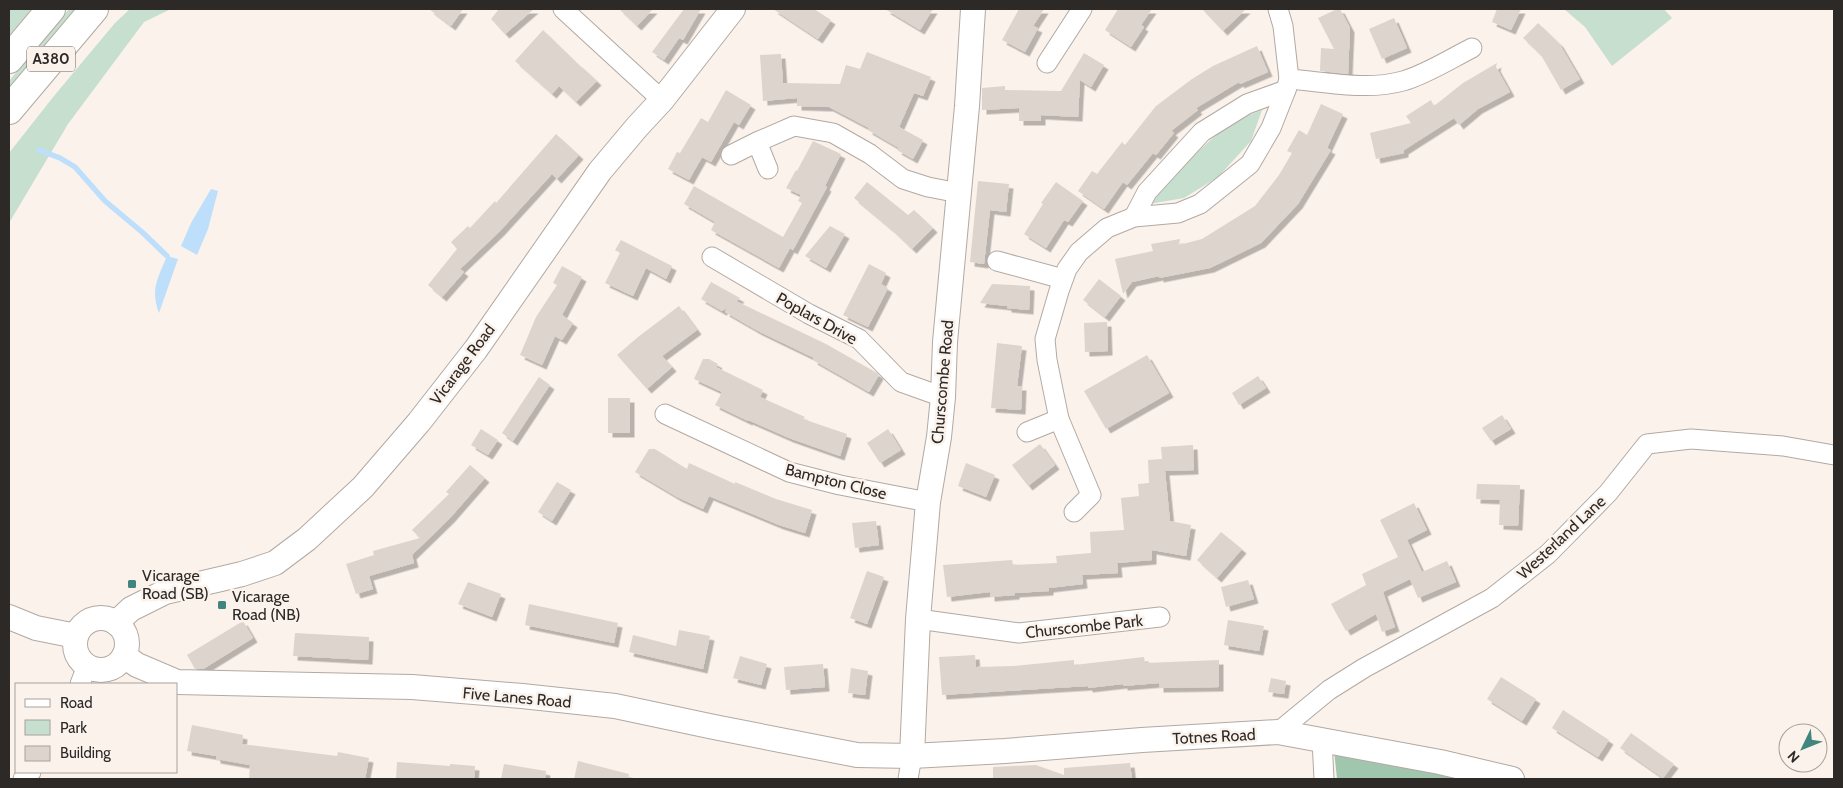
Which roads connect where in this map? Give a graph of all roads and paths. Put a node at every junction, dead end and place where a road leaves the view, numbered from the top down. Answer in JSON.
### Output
{"nodes":[{"id":1,"x":51,"y":9,"type":"edge"},
{"id":2,"x":94,"y":9,"type":"edge"},
{"id":3,"x":563,"y":9,"type":"edge"},
{"id":4,"x":733,"y":9,"type":"edge"},
{"id":5,"x":973,"y":9,"type":"edge"},
{"id":6,"x":1082,"y":9,"type":"edge"},
{"id":7,"x":1278,"y":9,"type":"edge"},
{"id":8,"x":1472,"y":48,"type":"dead end"},
{"id":9,"x":9,"y":59,"type":"edge"},
{"id":10,"x":1047,"y":63,"type":"dead end"},
{"id":11,"x":1288,"y":84,"type":"junction"},
{"id":12,"x":662,"y":100,"type":"junction"},
{"id":13,"x":9,"y":110,"type":"edge"},
{"id":14,"x":757,"y":142,"type":"junction"},
{"id":15,"x":731,"y":156,"type":"dead end"},
{"id":16,"x":768,"y":169,"type":"dead end"},
{"id":17,"x":959,"y":193,"type":"junction"},
{"id":18,"x":1134,"y":218,"type":"junction"},
{"id":19,"x":712,"y":257,"type":"dead end"},
{"id":20,"x":997,"y":261,"type":"dead end"},
{"id":21,"x":1063,"y":279,"type":"junction"},
{"id":22,"x":943,"y":397,"type":"junction"},
{"id":23,"x":665,"y":414,"type":"dead end"},
{"id":24,"x":1059,"y":419,"type":"junction"},
{"id":25,"x":1028,"y":432,"type":"dead end"},
{"id":26,"x":1834,"y":455,"type":"edge"},
{"id":27,"x":928,"y":502,"type":"junction"},
{"id":28,"x":1074,"y":512,"type":"dead end"},
{"id":29,"x":9,"y":617,"type":"edge"},
{"id":30,"x":1160,"y":617,"type":"dead end"},
{"id":31,"x":918,"y":619,"type":"junction"},
{"id":32,"x":116,"y":623,"type":"junction"},
{"id":33,"x":76,"y":636,"type":"junction"},
{"id":34,"x":124,"y":656,"type":"junction"},
{"id":35,"x":84,"y":675,"type":"edge"},
{"id":36,"x":1278,"y":732,"type":"junction"},
{"id":37,"x":1322,"y":740,"type":"junction"},
{"id":38,"x":912,"y":756,"type":"junction"},
{"id":39,"x":908,"y":779,"type":"edge"},
{"id":40,"x":1324,"y":779,"type":"edge"},
{"id":41,"x":1512,"y":779,"type":"edge"}],
"edges":[{"from":1,"to":9,"type":"highway","number":"A380"},
{"from":2,"to":13,"type":"highway","number":"A380"},
{"from":3,"to":12,"type":"street"},
{"from":4,"to":12,"type":"street","name":"Vicarage Road"},
{"from":5,"to":17,"type":"street","name":"Churscombe Road"},
{"from":6,"to":10,"type":"street"},
{"from":7,"to":11,"type":"street"},
{"from":8,"to":11,"type":"street"},
{"from":11,"to":18,"type":"street"},
{"from":11,"to":18,"type":"street"},
{"from":12,"to":32,"type":"street","name":"Vicarage Road"},
{"from":14,"to":15,"type":"street"},
{"from":14,"to":16,"type":"street"},
{"from":14,"to":17,"type":"street"},
{"from":17,"to":22,"type":"street","name":"Churscombe Road"},
{"from":18,"to":21,"type":"street"},
{"from":19,"to":22,"type":"street","name":"Poplars Drive"},
{"from":20,"to":21,"type":"street"},
{"from":21,"to":24,"type":"street"},
{"from":22,"to":27,"type":"street","name":"Churscombe Road"},
{"from":23,"to":27,"type":"street","name":"Bampton Close"},
{"from":24,"to":25,"type":"street"},
{"from":24,"to":28,"type":"street"},
{"from":26,"to":36,"type":"street","name":"Westerland Lane"},
{"from":27,"to":31,"type":"street","name":"Churscombe Road"},
{"from":29,"to":33,"type":"street"},
{"from":30,"to":31,"type":"street","name":"Churscombe Park"},
{"from":31,"to":38,"type":"street","name":"Churscombe Road"},
{"from":32,"to":33,"type":"street"},
{"from":32,"to":34,"type":"street"},
{"from":33,"to":35,"type":"street"},
{"from":34,"to":35,"type":"street"},
{"from":34,"to":38,"type":"street","name":"Five Lanes Road"},
{"from":36,"to":37,"type":"street","name":"Totnes Road"},
{"from":36,"to":38,"type":"street","name":"Totnes Road"},
{"from":37,"to":40,"type":"street"},
{"from":37,"to":41,"type":"street","name":"Totnes Road"},
{"from":38,"to":39,"type":"street"}]}
